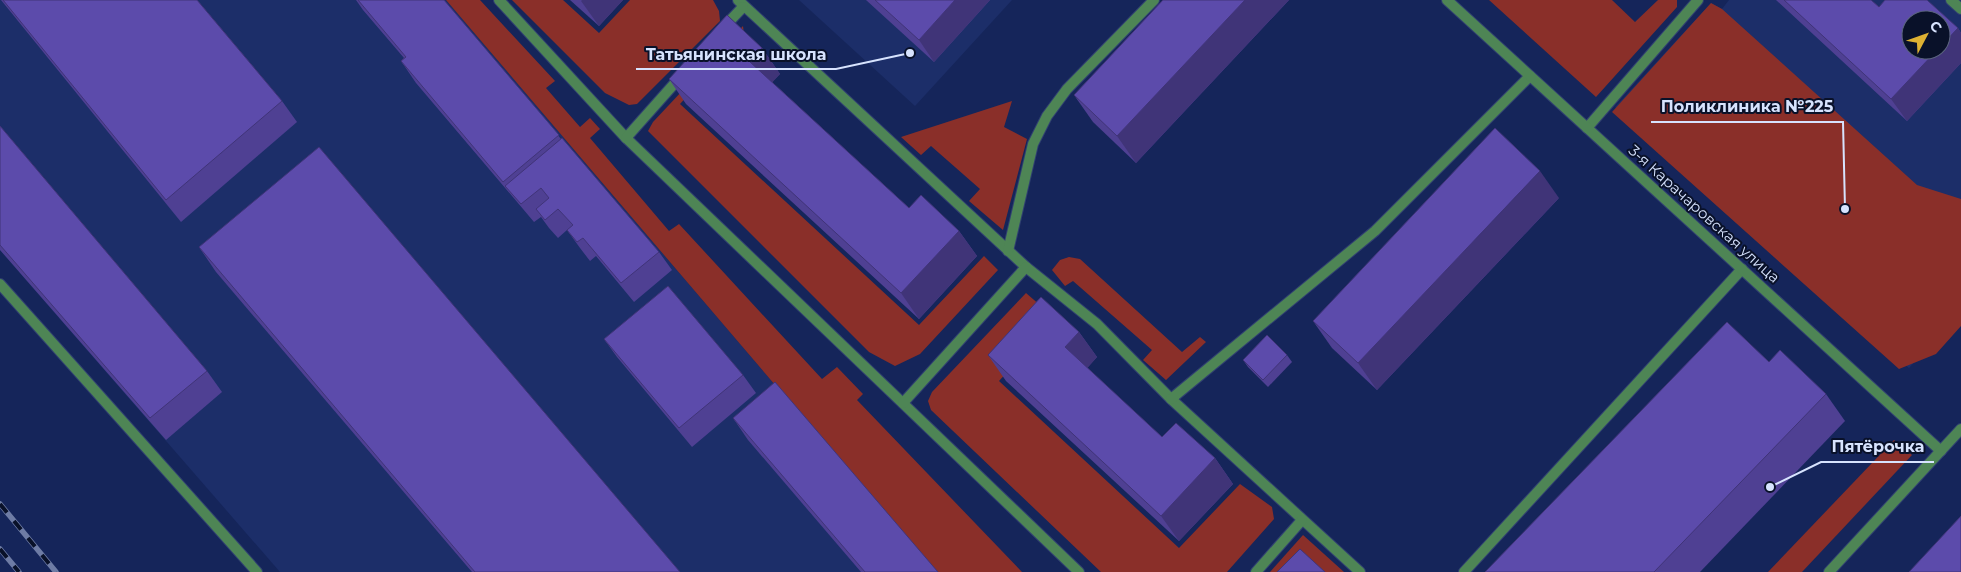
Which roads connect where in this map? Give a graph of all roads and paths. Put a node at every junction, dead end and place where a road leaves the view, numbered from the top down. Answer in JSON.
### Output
{"nodes":[{"id":1,"x":499,"y":0,"type":"edge"},
{"id":2,"x":1154,"y":0,"type":"edge"},
{"id":3,"x":1447,"y":0,"type":"edge"},
{"id":4,"x":1698,"y":0,"type":"edge"},
{"id":5,"x":1951,"y":0,"type":"edge"},
{"id":6,"x":740,"y":3,"type":"edge"},
{"id":7,"x":1961,"y":9,"type":"edge"},
{"id":8,"x":717,"y":36,"type":"edge"},
{"id":9,"x":691,"y":65,"type":"edge"},
{"id":10,"x":1530,"y":76,"type":"junction"},
{"id":11,"x":1587,"y":128,"type":"junction"},
{"id":12,"x":626,"y":138,"type":"junction"},
{"id":13,"x":1008,"y":251,"type":"junction"},
{"id":14,"x":1026,"y":267,"type":"junction"},
{"id":15,"x":1742,"y":269,"type":"junction"},
{"id":16,"x":0,"y":284,"type":"edge"},
{"id":17,"x":1170,"y":399,"type":"junction"},
{"id":18,"x":903,"y":403,"type":"junction"},
{"id":19,"x":1961,"y":429,"type":"edge"},
{"id":20,"x":1941,"y":451,"type":"junction"},
{"id":21,"x":1302,"y":520,"type":"junction"},
{"id":22,"x":257,"y":572,"type":"edge"},
{"id":23,"x":1079,"y":572,"type":"edge"},
{"id":24,"x":1256,"y":572,"type":"edge"},
{"id":25,"x":1360,"y":572,"type":"edge"},
{"id":26,"x":1464,"y":572,"type":"edge"},
{"id":27,"x":1829,"y":572,"type":"edge"}],
"edges":[{"from":1,"to":12,"type":"street"},
{"from":2,"to":13,"type":"street"},
{"from":3,"to":10,"type":"street","name":"3-я Карачаровская улица"},
{"from":4,"to":11,"type":"street"},
{"from":5,"to":7,"type":"street"},
{"from":6,"to":8,"type":"street"},
{"from":6,"to":13,"type":"street"},
{"from":9,"to":12,"type":"street"},
{"from":10,"to":11,"type":"street","name":"3-я Карачаровская улица"},
{"from":10,"to":17,"type":"street"},
{"from":11,"to":15,"type":"street","name":"3-я Карачаровская улица"},
{"from":12,"to":18,"type":"street"},
{"from":13,"to":14,"type":"street"},
{"from":14,"to":17,"type":"street"},
{"from":14,"to":18,"type":"street"},
{"from":15,"to":20,"type":"street","name":"3-я Карачаровская улица"},
{"from":15,"to":26,"type":"street"},
{"from":16,"to":22,"type":"street"},
{"from":17,"to":21,"type":"street"},
{"from":18,"to":23,"type":"street"},
{"from":19,"to":20,"type":"street"},
{"from":20,"to":27,"type":"street"},
{"from":21,"to":24,"type":"street"},
{"from":21,"to":25,"type":"street"}]}
